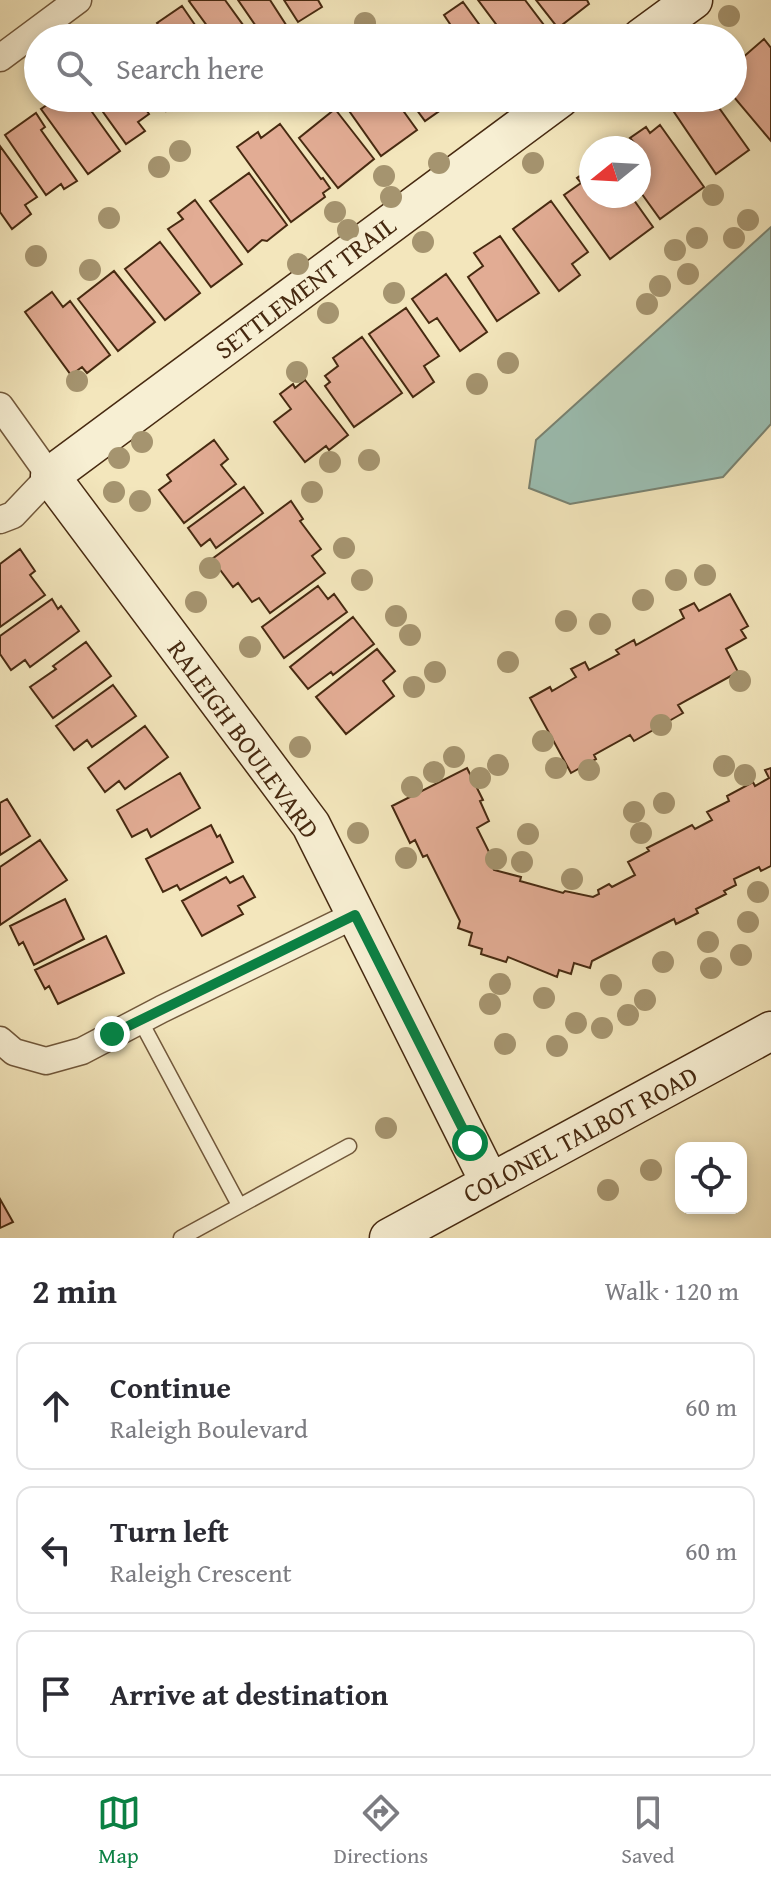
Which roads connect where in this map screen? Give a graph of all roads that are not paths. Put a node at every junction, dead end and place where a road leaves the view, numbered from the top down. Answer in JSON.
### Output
{"nodes":[{"id":1,"x":78,"y":0,"type":"edge"},
{"id":2,"x":693,"y":0,"type":"edge"},
{"id":3,"x":46,"y":24,"type":"edge"},
{"id":4,"x":660,"y":24,"type":"edge"},
{"id":5,"x":24,"y":40,"type":"edge"},
{"id":6,"x":0,"y":58,"type":"edge"},
{"id":7,"x":541,"y":112,"type":"edge"},
{"id":8,"x":0,"y":406,"type":"edge"},
{"id":9,"x":50,"y":476,"type":"junction"},
{"id":10,"x":0,"y":520,"type":"edge"},
{"id":11,"x":355,"y":915,"type":"junction"},
{"id":12,"x":140,"y":1020,"type":"junction"},
{"id":13,"x":771,"y":1031,"type":"edge"},
{"id":14,"x":0,"y":1040,"type":"edge"},
{"id":15,"x":349,"y":1146,"type":"dead end"},
{"id":16,"x":490,"y":1183,"type":"junction"},
{"id":17,"x":239,"y":1205,"type":"junction"},
{"id":18,"x":181,"y":1238,"type":"edge"},
{"id":19,"x":389,"y":1238,"type":"edge"}],
"edges":[{"from":1,"to":3,"type":"street"},
{"from":2,"to":4,"type":"street"},
{"from":5,"to":6,"type":"street"},
{"from":7,"to":9,"type":"street","name":"SETTLEMENT TRAIL"},
{"from":8,"to":9,"type":"street","name":"RALEIGH BOULEVARD"},
{"from":9,"to":10,"type":"street"},
{"from":9,"to":11,"type":"street","name":"RALEIGH BOULEVARD"},
{"from":11,"to":12,"type":"street"},
{"from":11,"to":16,"type":"street","name":"RALEIGH BOULEVARD"},
{"from":12,"to":14,"type":"street"},
{"from":12,"to":17,"type":"lane"},
{"from":13,"to":16,"type":"street","name":"COLONEL TALBOT ROAD"},
{"from":15,"to":17,"type":"lane"},
{"from":16,"to":19,"type":"street","name":"COLONEL TALBOT ROAD"},
{"from":17,"to":18,"type":"lane"}]}
